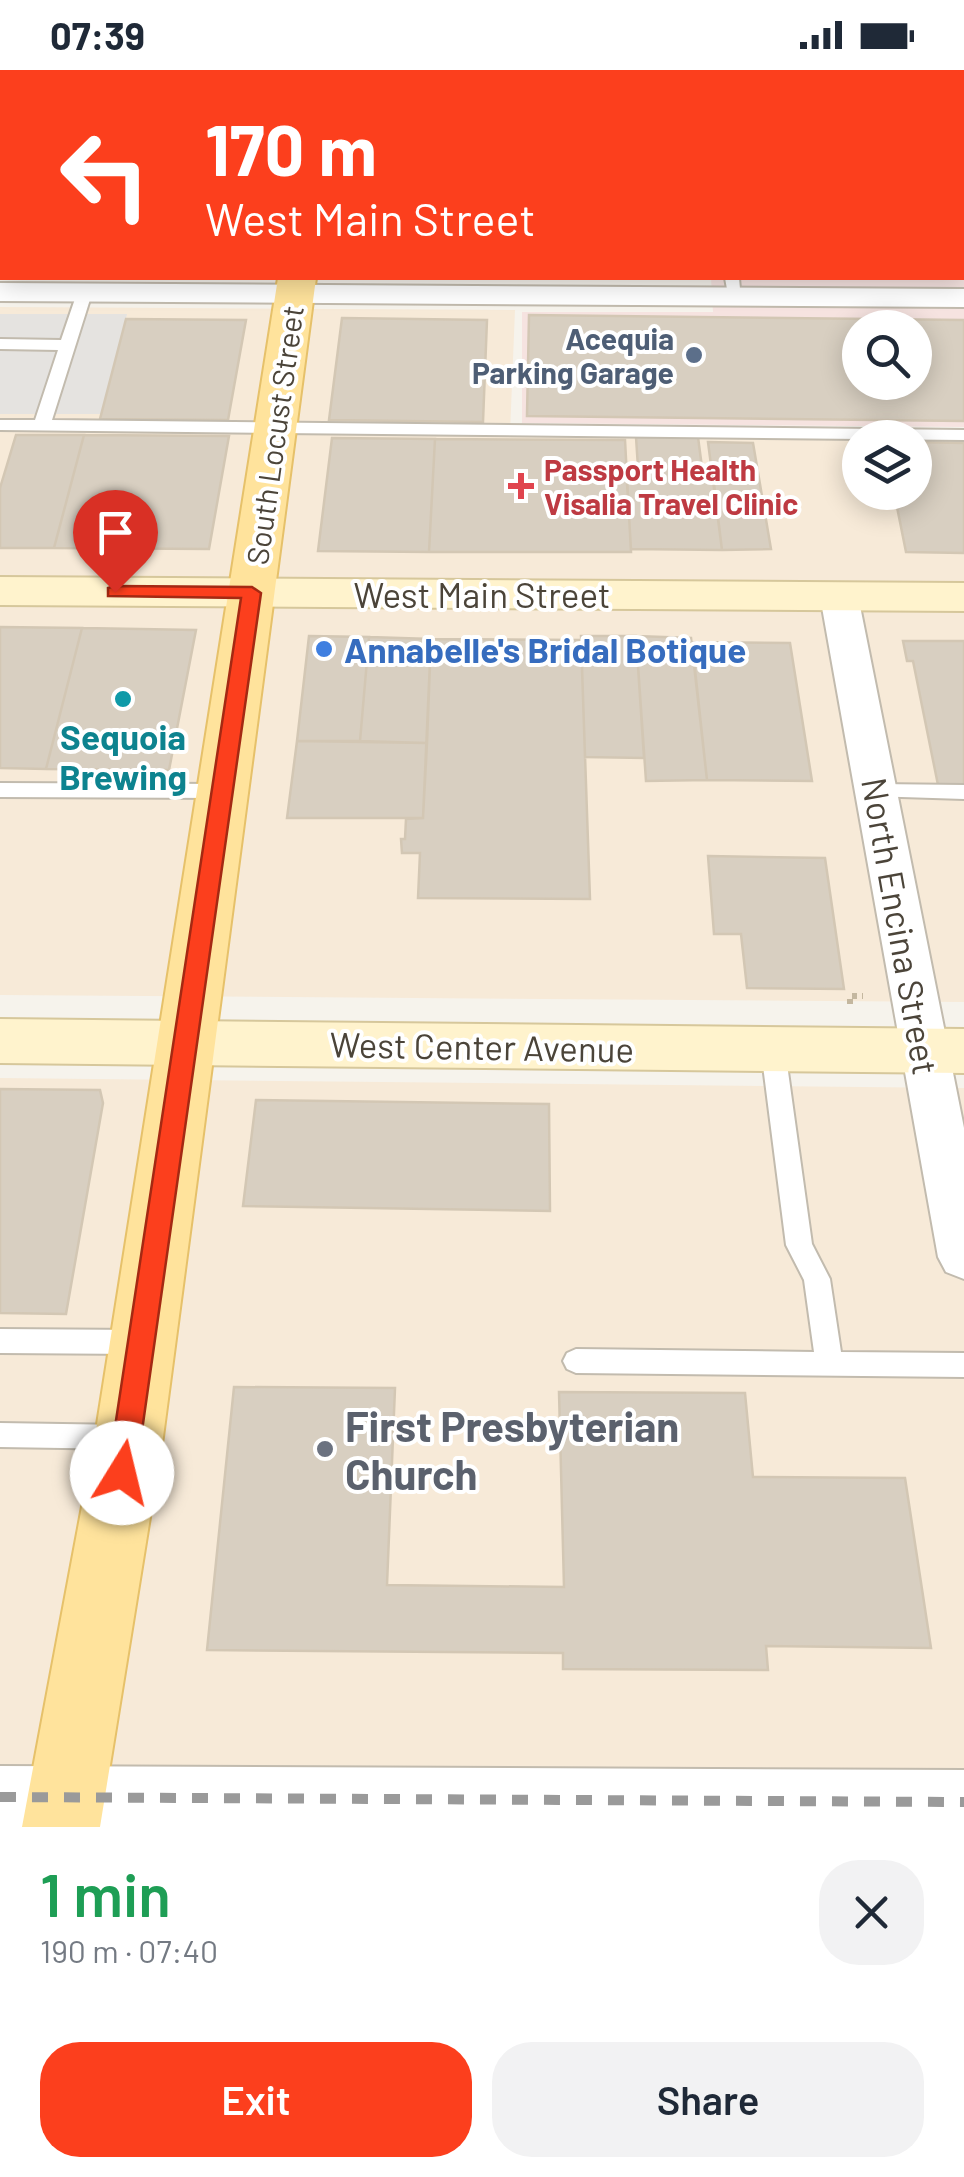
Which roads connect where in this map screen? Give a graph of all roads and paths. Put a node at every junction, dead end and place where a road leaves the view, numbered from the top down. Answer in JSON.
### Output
{"nodes":[{"id":1,"x":295,"y":286,"type":"edge"},
{"id":2,"x":733,"y":287,"type":"edge"},
{"id":3,"x":0,"y":292,"type":"edge"},
{"id":4,"x":84,"y":293,"type":"junction"},
{"id":5,"x":964,"y":298,"type":"edge"},
{"id":6,"x":0,"y":344,"type":"edge"},
{"id":7,"x":67,"y":345,"type":"junction"},
{"id":8,"x":0,"y":425,"type":"edge"},
{"id":9,"x":42,"y":425,"type":"junction"},
{"id":10,"x":277,"y":426,"type":"junction"},
{"id":11,"x":964,"y":435,"type":"edge"},
{"id":12,"x":0,"y":591,"type":"edge"},
{"id":13,"x":252,"y":593,"type":"junction"},
{"id":14,"x":839,"y":596,"type":"junction"},
{"id":15,"x":964,"y":597,"type":"edge"},
{"id":16,"x":0,"y":790,"type":"edge"},
{"id":17,"x":877,"y":790,"type":"junction"},
{"id":18,"x":221,"y":791,"type":"junction"},
{"id":19,"x":964,"y":792,"type":"edge"},
{"id":20,"x":850,"y":996,"type":"dead end"},
{"id":21,"x":863,"y":996,"type":"dead end"},
{"id":22,"x":0,"y":1041,"type":"edge"},
{"id":23,"x":185,"y":1042,"type":"junction"},
{"id":24,"x":772,"y":1050,"type":"junction"},
{"id":25,"x":944,"y":1051,"type":"edge"},
{"id":26,"x":964,"y":1257,"type":"edge"},
{"id":27,"x":0,"y":1340,"type":"edge"},
{"id":28,"x":142,"y":1342,"type":"junction"},
{"id":29,"x":576,"y":1361,"type":"dead end"},
{"id":30,"x":829,"y":1364,"type":"junction"},
{"id":31,"x":964,"y":1366,"type":"edge"},
{"id":32,"x":0,"y":1435,"type":"edge"},
{"id":33,"x":128,"y":1437,"type":"junction"},
{"id":34,"x":964,"y":1802,"type":"edge"},
{"id":35,"x":42,"y":1807,"type":"edge"}],
"edges":[{"from":1,"to":2,"type":"street"},
{"from":1,"to":4,"type":"street"},
{"from":1,"to":10,"type":"main road","name":"South Locust Street"},
{"from":2,"to":5,"type":"street"},
{"from":3,"to":4,"type":"street"},
{"from":4,"to":7,"type":"lane"},
{"from":6,"to":7,"type":"lane"},
{"from":7,"to":9,"type":"lane"},
{"from":8,"to":9,"type":"lane"},
{"from":9,"to":10,"type":"lane"},
{"from":10,"to":11,"type":"lane"},
{"from":10,"to":13,"type":"main road","name":"South Locust Street"},
{"from":12,"to":13,"type":"street","name":"West Main Street"},
{"from":13,"to":14,"type":"street","name":"West Main Street"},
{"from":13,"to":18,"type":"main road","name":"South Locust Street"},
{"from":14,"to":15,"type":"street","name":"West Main Street"},
{"from":14,"to":17,"type":"street","name":"North Encina Street"},
{"from":16,"to":18,"type":"lane"},
{"from":17,"to":19,"type":"lane"},
{"from":17,"to":25,"type":"street","name":"North Encina Street"},
{"from":18,"to":23,"type":"main road","name":"South Locust Street"},
{"from":20,"to":21,"type":"path"},
{"from":22,"to":23,"type":"street","name":"West Center Avenue"},
{"from":23,"to":24,"type":"street","name":"West Center Avenue"},
{"from":23,"to":28,"type":"main road","name":"South Locust Street"},
{"from":24,"to":25,"type":"street","name":"West Center Avenue"},
{"from":24,"to":30,"type":"lane"},
{"from":25,"to":26,"type":"street","name":"North Encina Street"},
{"from":27,"to":28,"type":"lane"},
{"from":28,"to":33,"type":"main road","name":"South Locust Street"},
{"from":29,"to":30,"type":"lane"},
{"from":30,"to":31,"type":"lane"},
{"from":32,"to":33,"type":"lane"},
{"from":33,"to":35,"type":"main road","name":"South Locust Street"},
{"from":34,"to":35,"type":"street"}]}
